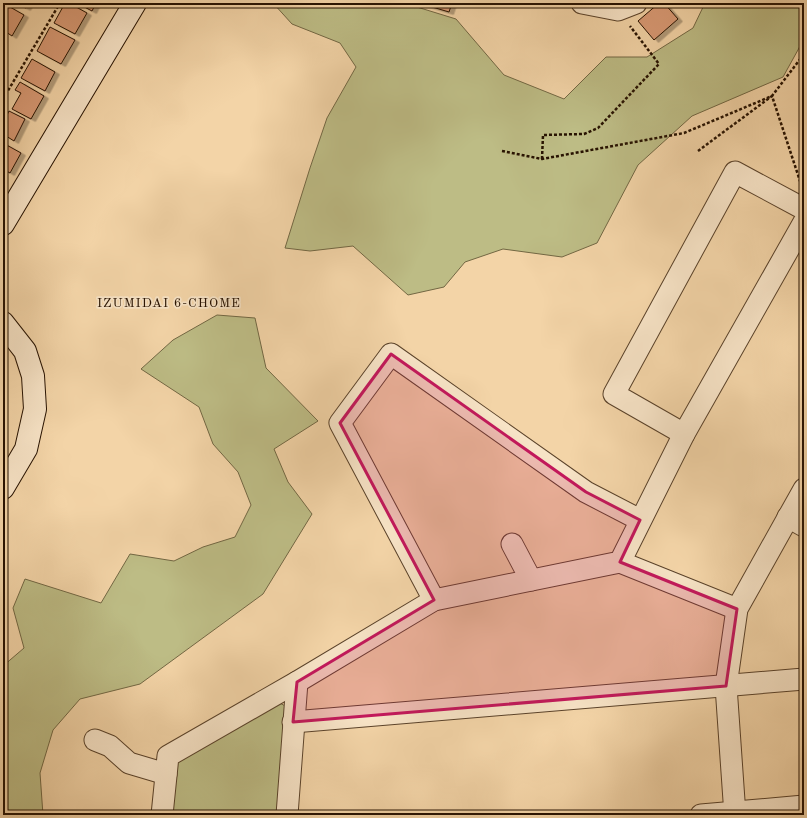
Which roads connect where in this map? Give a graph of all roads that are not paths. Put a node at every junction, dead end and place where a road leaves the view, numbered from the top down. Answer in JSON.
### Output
{"nodes":[{"id":1,"x":135,"y":3,"type":"edge"},
{"id":2,"x":804,"y":209,"type":"edge"},
{"id":3,"x":804,"y":222,"type":"edge"},
{"id":4,"x":3,"y":223,"type":"edge"},
{"id":5,"x":3,"y":323,"type":"edge"},
{"id":6,"x":684,"y":434,"type":"junction"},
{"id":7,"x":3,"y":488,"type":"edge"},
{"id":8,"x":804,"y":489,"type":"edge"},
{"id":9,"x":640,"y":520,"type":"junction"},
{"id":10,"x":796,"y":521,"type":"edge"},
{"id":11,"x":512,"y":544,"type":"dead end"},
{"id":12,"x":620,"y":562,"type":"junction"},
{"id":13,"x":531,"y":580,"type":"junction"},
{"id":14,"x":434,"y":600,"type":"junction"},
{"id":15,"x":737,"y":608,"type":"junction"},
{"id":16,"x":804,"y":680,"type":"edge"},
{"id":17,"x":297,"y":682,"type":"junction"},
{"id":18,"x":726,"y":686,"type":"junction"},
{"id":19,"x":293,"y":722,"type":"junction"},
{"id":20,"x":95,"y":740,"type":"dead end"},
{"id":21,"x":166,"y":774,"type":"junction"},
{"id":22,"x":804,"y":806,"type":"edge"},
{"id":23,"x":735,"y":814,"type":"edge"},
{"id":24,"x":162,"y":815,"type":"edge"},
{"id":25,"x":287,"y":815,"type":"edge"},
{"id":26,"x":701,"y":815,"type":"edge"}],
"edges":[{"from":1,"to":4,"type":"street"},
{"from":2,"to":6,"type":"street"},
{"from":3,"to":6,"type":"street"},
{"from":5,"to":7,"type":"street"},
{"from":6,"to":9,"type":"street"},
{"from":8,"to":10,"type":"street"},
{"from":9,"to":12,"type":"street"},
{"from":9,"to":14,"type":"street"},
{"from":10,"to":15,"type":"street"},
{"from":11,"to":13,"type":"street"},
{"from":12,"to":13,"type":"street"},
{"from":12,"to":15,"type":"street"},
{"from":13,"to":14,"type":"street"},
{"from":14,"to":17,"type":"street"},
{"from":15,"to":18,"type":"street"},
{"from":16,"to":18,"type":"street"},
{"from":17,"to":19,"type":"street"},
{"from":17,"to":21,"type":"street"},
{"from":18,"to":19,"type":"street"},
{"from":18,"to":23,"type":"street"},
{"from":19,"to":25,"type":"street"},
{"from":20,"to":21,"type":"street"},
{"from":21,"to":24,"type":"street"},
{"from":22,"to":23,"type":"street"},
{"from":23,"to":26,"type":"street"}]}
